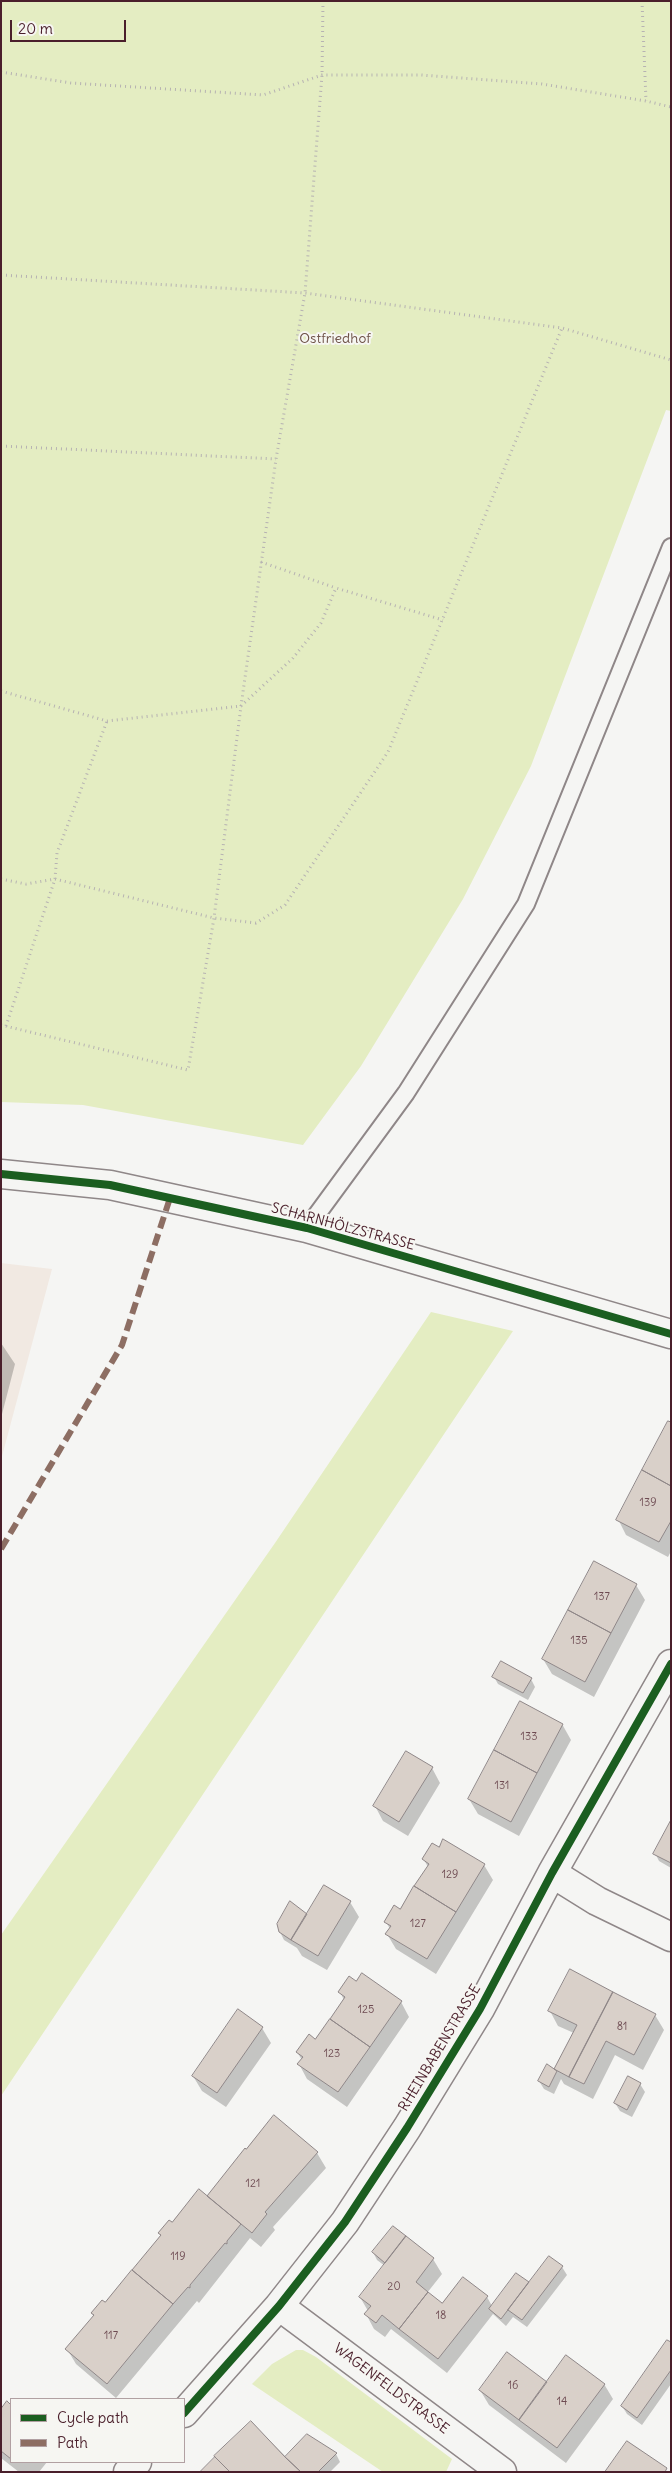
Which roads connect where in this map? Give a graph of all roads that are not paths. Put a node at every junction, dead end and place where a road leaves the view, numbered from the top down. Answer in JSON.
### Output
{"nodes":[{"id":1,"x":671,"y":547,"type":"edge"},
{"id":2,"x":1,"y":1174,"type":"edge"},
{"id":3,"x":307,"y":1228,"type":"junction"},
{"id":4,"x":671,"y":1334,"type":"edge"},
{"id":5,"x":671,"y":1664,"type":"edge"},
{"id":6,"x":552,"y":1873,"type":"junction"},
{"id":7,"x":671,"y":1936,"type":"edge"},
{"id":8,"x":279,"y":2306,"type":"junction"},
{"id":9,"x":185,"y":2412,"type":"edge"},
{"id":10,"x":502,"y":2472,"type":"edge"}],
"edges":[{"from":1,"to":3,"type":"lane"},
{"from":2,"to":3,"type":"street","name":"SCHARNHÖLZSTRASSE"},
{"from":3,"to":4,"type":"street","name":"SCHARNHÖLZSTRASSE"},
{"from":5,"to":6,"type":"street","name":"RHEINBABENSTRASSE"},
{"from":6,"to":7,"type":"street"},
{"from":6,"to":8,"type":"street","name":"RHEINBABENSTRASSE"},
{"from":8,"to":9,"type":"street","name":"RHEINBABENSTRASSE"},
{"from":8,"to":10,"type":"street","name":"WAGENFELDSTRASSE"}]}
